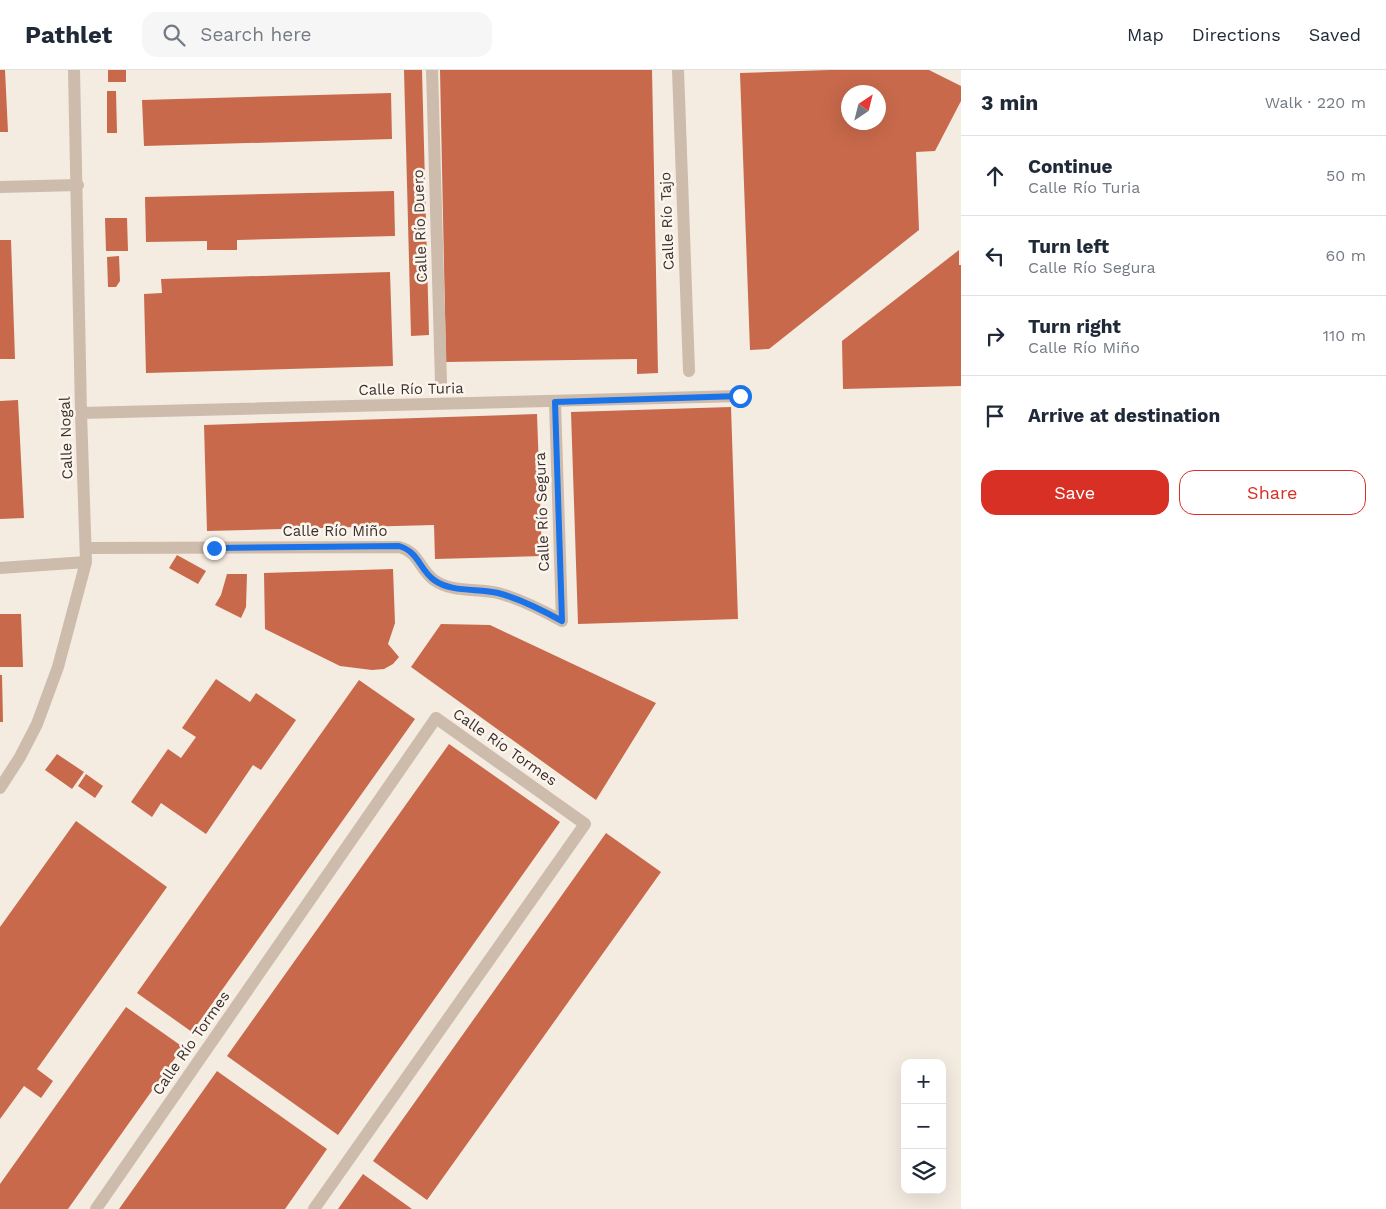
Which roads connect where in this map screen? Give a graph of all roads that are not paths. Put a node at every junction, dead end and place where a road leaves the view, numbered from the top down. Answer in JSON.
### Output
{"nodes":[{"id":1,"x":74,"y":70,"type":"edge"},
{"id":2,"x":432,"y":70,"type":"edge"},
{"id":3,"x":678,"y":70,"type":"edge"},
{"id":4,"x":78,"y":185,"type":"junction"},
{"id":5,"x":0,"y":187,"type":"edge"},
{"id":6,"x":689,"y":371,"type":"dead end"},
{"id":7,"x":441,"y":382,"type":"dead end"},
{"id":8,"x":740,"y":396,"type":"dead end"},
{"id":9,"x":555,"y":402,"type":"junction"},
{"id":10,"x":81,"y":412,"type":"junction"},
{"id":11,"x":86,"y":548,"type":"junction"},
{"id":12,"x":86,"y":562,"type":"junction"},
{"id":13,"x":0,"y":568,"type":"edge"},
{"id":14,"x":562,"y":621,"type":"joint"},
{"id":15,"x":0,"y":788,"type":"edge"},
{"id":16,"x":96,"y":1209,"type":"edge"},
{"id":17,"x":314,"y":1209,"type":"edge"}],
"edges":[{"from":1,"to":4,"type":"street","name":"Calle Nogal"},
{"from":2,"to":7,"type":"street","name":"Calle Río Duero"},
{"from":3,"to":6,"type":"street","name":"Calle Río Tajo"},
{"from":4,"to":5,"type":"street"},
{"from":4,"to":10,"type":"street","name":"Calle Nogal"},
{"from":8,"to":9,"type":"street","name":"Calle Río Turia"},
{"from":9,"to":10,"type":"street","name":"Calle Río Turia"},
{"from":9,"to":14,"type":"street","name":"Calle Río Segura"},
{"from":10,"to":11,"type":"street","name":"Calle Nogal"},
{"from":11,"to":12,"type":"street","name":"Calle Nogal"},
{"from":11,"to":14,"type":"street","name":"Calle Río Miño"},
{"from":12,"to":13,"type":"street"},
{"from":12,"to":15,"type":"street","name":"Calle Nogal"},
{"from":16,"to":17,"type":"street","name":"Calle Río Tormes"}]}
